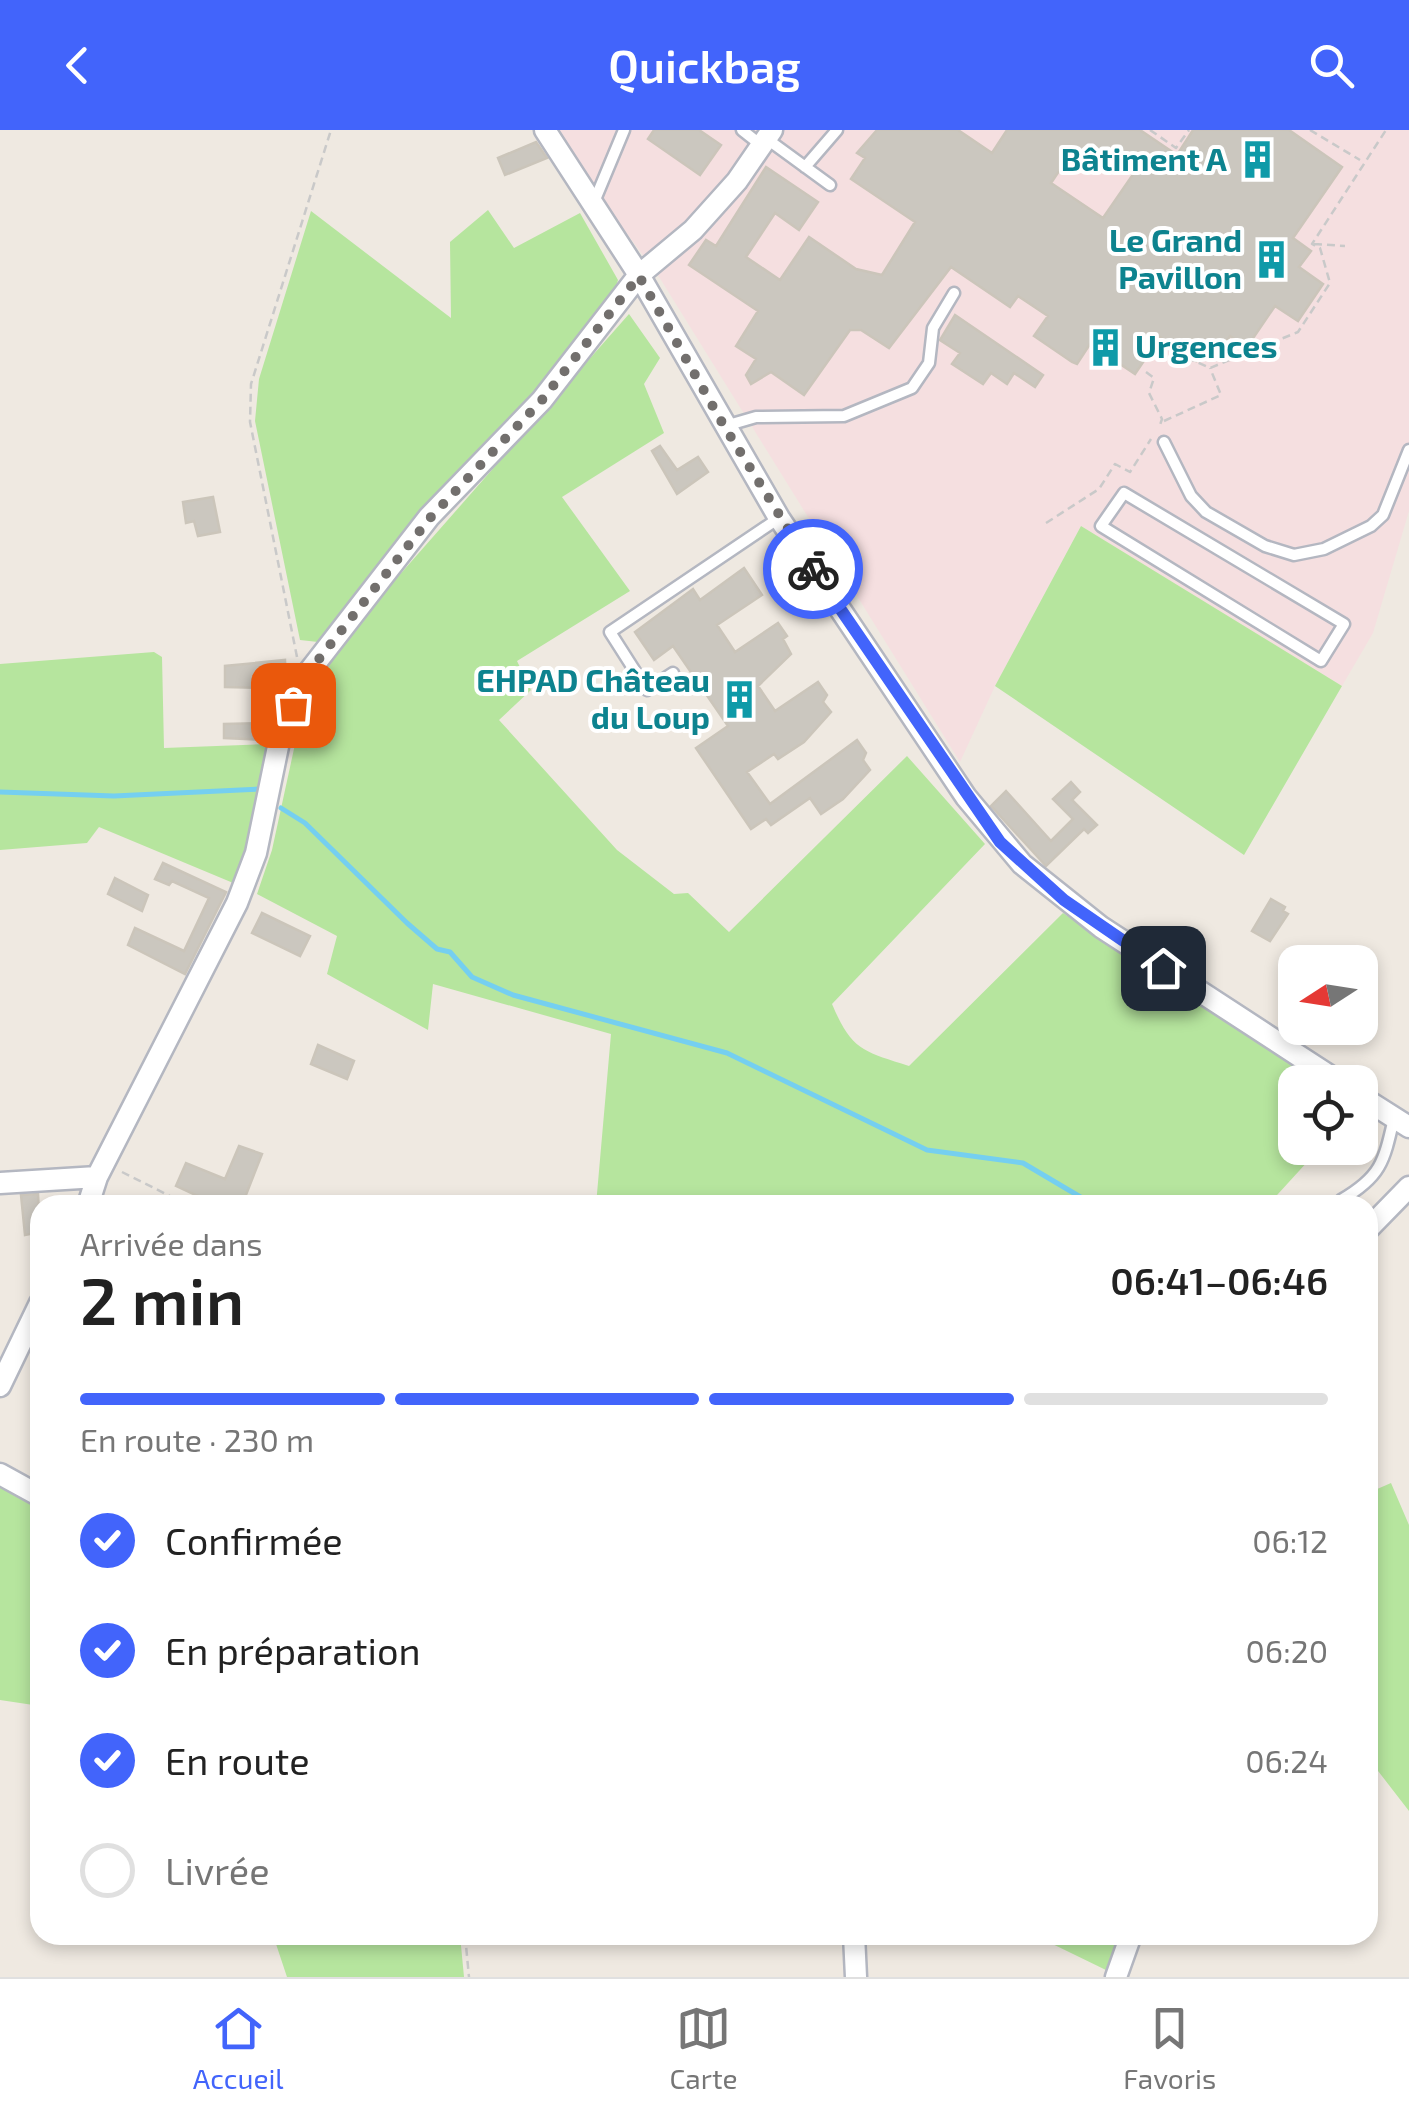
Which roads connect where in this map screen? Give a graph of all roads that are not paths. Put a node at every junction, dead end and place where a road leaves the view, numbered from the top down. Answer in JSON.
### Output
{"nodes":[{"id":1,"x":545,"y":130,"type":"edge"},
{"id":2,"x":624,"y":130,"type":"edge"},
{"id":3,"x":742,"y":130,"type":"edge"},
{"id":4,"x":837,"y":130,"type":"edge"},
{"id":5,"x":766,"y":138,"type":"edge"},
{"id":6,"x":805,"y":167,"type":"junction"},
{"id":7,"x":830,"y":186,"type":"dead end"},
{"id":8,"x":594,"y":202,"type":"junction"},
{"id":9,"x":639,"y":276,"type":"junction"},
{"id":10,"x":954,"y":293,"type":"dead end"},
{"id":11,"x":724,"y":426,"type":"junction"},
{"id":12,"x":1164,"y":442,"type":"dead end"},
{"id":13,"x":1409,"y":450,"type":"edge"},
{"id":14,"x":779,"y":518,"type":"junction"},
{"id":15,"x":1246,"y":536,"type":"junction"},
{"id":16,"x":1233,"y":558,"type":"junction"},
{"id":17,"x":673,"y":673,"type":"dead end"},
{"id":18,"x":1313,"y":1065,"type":"edge"},
{"id":19,"x":1378,"y":1108,"type":"edge"},
{"id":20,"x":1402,"y":1123,"type":"edge"},
{"id":21,"x":102,"y":1169,"type":"junction"},
{"id":22,"x":0,"y":1183,"type":"edge"},
{"id":23,"x":1409,"y":1187,"type":"edge"},
{"id":24,"x":92,"y":1195,"type":"edge"},
{"id":25,"x":1349,"y":1195,"type":"edge"},
{"id":26,"x":1378,"y":1219,"type":"edge"},
{"id":27,"x":30,"y":1324,"type":"edge"},
{"id":28,"x":0,"y":1386,"type":"edge"},
{"id":29,"x":0,"y":1474,"type":"edge"},
{"id":30,"x":30,"y":1490,"type":"edge"},
{"id":31,"x":854,"y":1945,"type":"edge"},
{"id":32,"x":1128,"y":1945,"type":"edge"},
{"id":33,"x":856,"y":1977,"type":"edge"},
{"id":34,"x":1116,"y":1977,"type":"edge"}],
"edges":[{"from":1,"to":8,"type":"street"},
{"from":2,"to":8,"type":"lane"},
{"from":3,"to":5,"type":"lane"},
{"from":4,"to":6,"type":"lane"},
{"from":5,"to":6,"type":"lane"},
{"from":5,"to":9,"type":"street"},
{"from":6,"to":7,"type":"lane"},
{"from":8,"to":9,"type":"street"},
{"from":9,"to":11,"type":"street"},
{"from":9,"to":21,"type":"street"},
{"from":10,"to":11,"type":"lane"},
{"from":11,"to":14,"type":"street"},
{"from":12,"to":15,"type":"lane"},
{"from":13,"to":15,"type":"lane"},
{"from":14,"to":17,"type":"lane"},
{"from":14,"to":18,"type":"street"},
{"from":15,"to":16,"type":"lane"},
{"from":16,"to":16,"type":"lane"},
{"from":19,"to":20,"type":"street"},
{"from":20,"to":25,"type":"lane"},
{"from":21,"to":22,"type":"street"},
{"from":21,"to":24,"type":"street"},
{"from":23,"to":26,"type":"street"},
{"from":27,"to":28,"type":"street"},
{"from":29,"to":30,"type":"street"},
{"from":31,"to":33,"type":"street"},
{"from":32,"to":34,"type":"street"}]}
